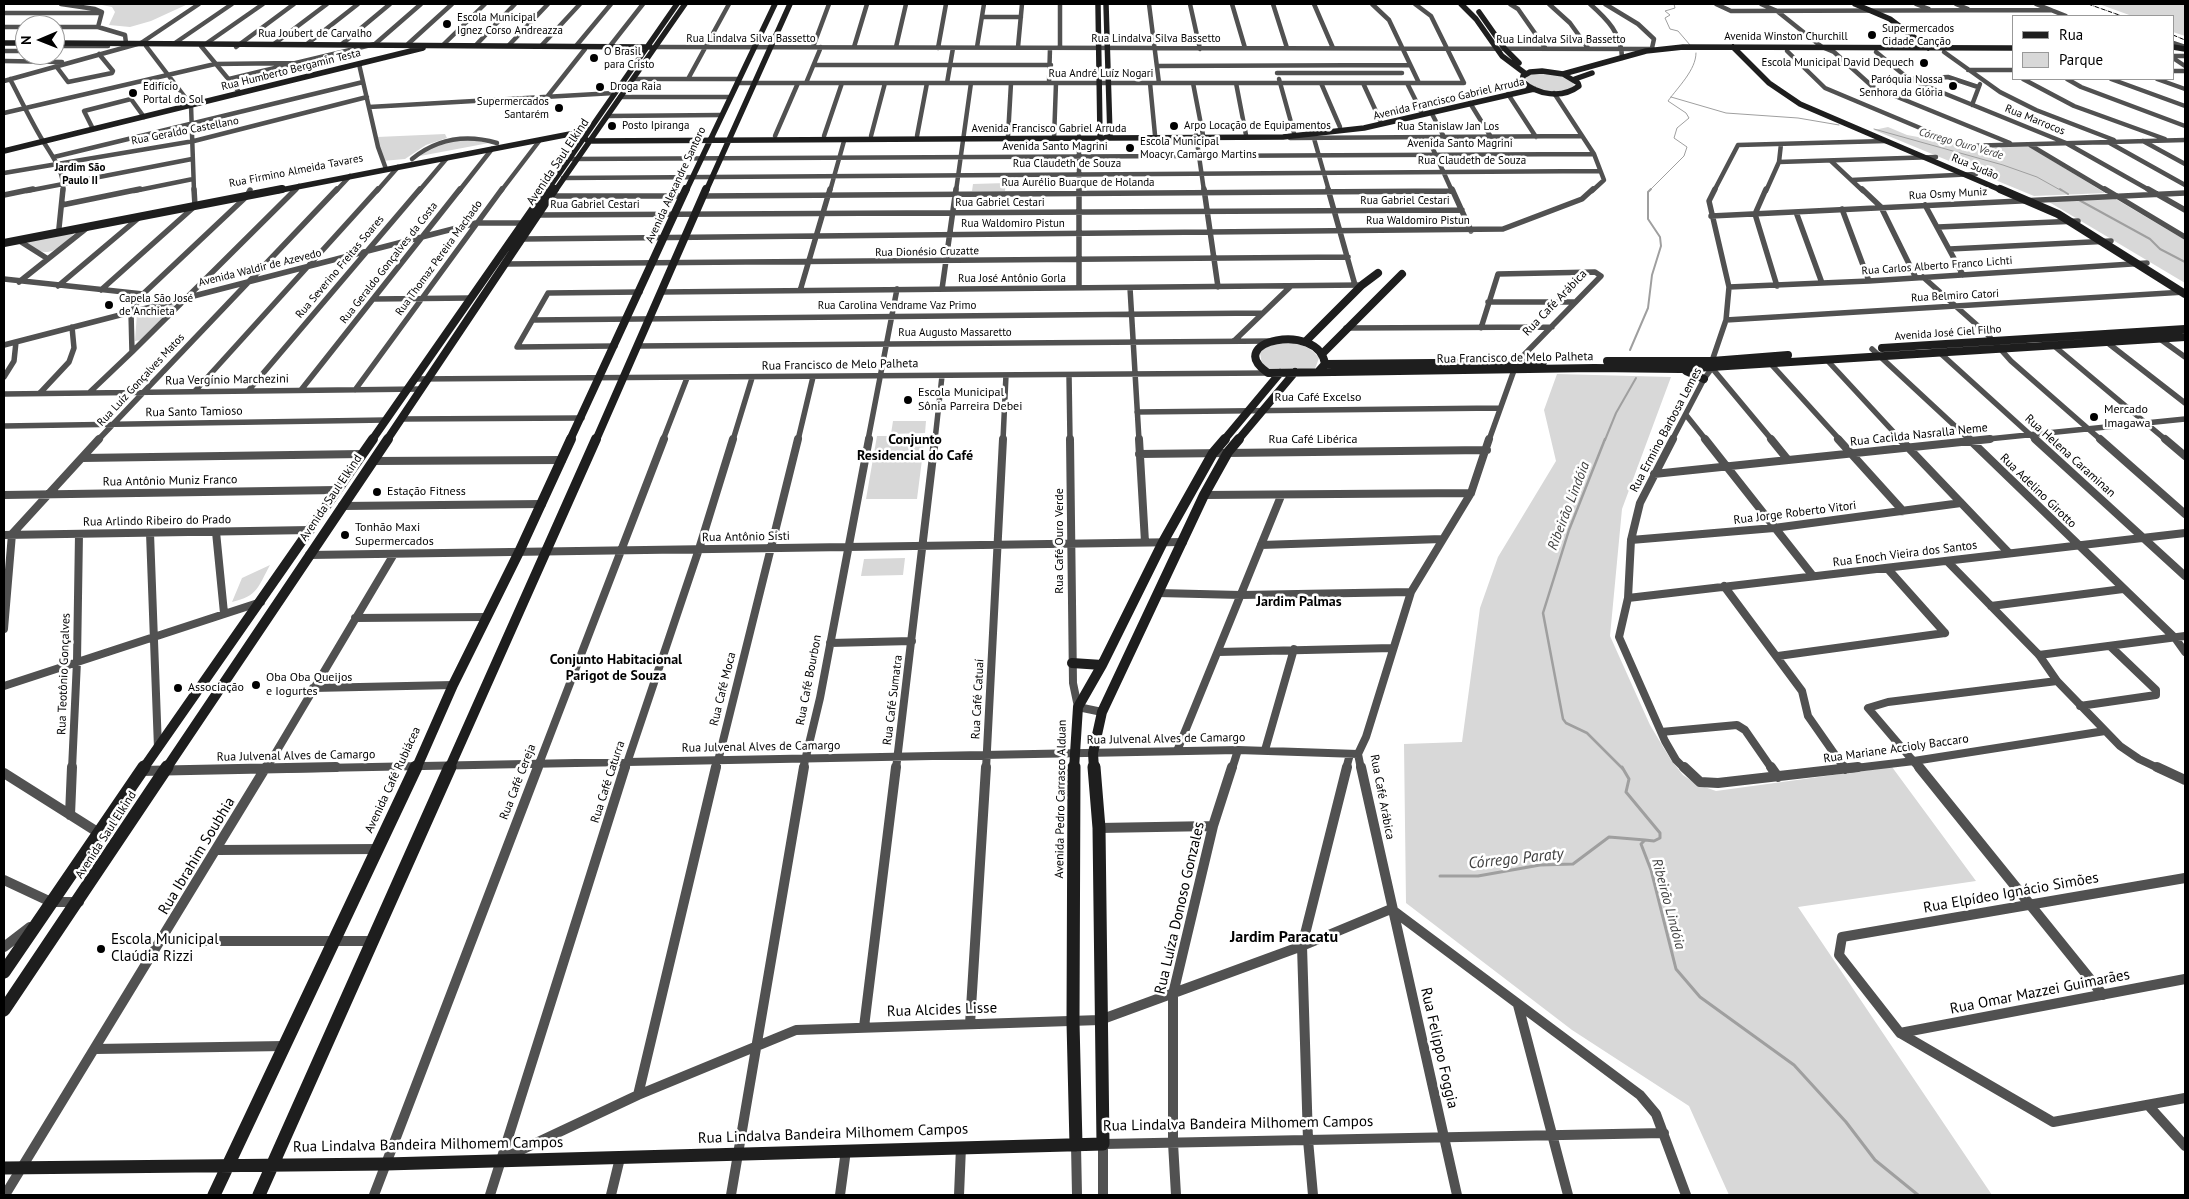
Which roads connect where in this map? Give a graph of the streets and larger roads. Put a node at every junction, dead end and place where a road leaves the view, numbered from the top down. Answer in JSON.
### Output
{"nodes":[{"id":1,"x":61,"y":4,"type":"edge"},
{"id":2,"x":199,"y":4,"type":"edge"},
{"id":3,"x":232,"y":4,"type":"edge"},
{"id":4,"x":263,"y":4,"type":"edge"},
{"id":5,"x":294,"y":4,"type":"edge"},
{"id":6,"x":327,"y":4,"type":"edge"},
{"id":7,"x":358,"y":4,"type":"edge"},
{"id":8,"x":390,"y":4,"type":"edge"},
{"id":9,"x":421,"y":4,"type":"edge"},
{"id":10,"x":452,"y":4,"type":"edge"},
{"id":11,"x":485,"y":4,"type":"edge"},
{"id":12,"x":516,"y":4,"type":"edge"},
{"id":13,"x":548,"y":4,"type":"edge"},
{"id":14,"x":580,"y":4,"type":"edge"},
{"id":15,"x":611,"y":4,"type":"edge"},
{"id":16,"x":644,"y":4,"type":"edge"},
{"id":17,"x":676,"y":4,"type":"edge"},
{"id":18,"x":685,"y":4,"type":"edge"},
{"id":19,"x":729,"y":4,"type":"edge"},
{"id":20,"x":775,"y":4,"type":"edge"},
{"id":21,"x":790,"y":4,"type":"edge"},
{"id":22,"x":829,"y":4,"type":"edge"},
{"id":23,"x":867,"y":4,"type":"edge"},
{"id":24,"x":906,"y":4,"type":"edge"},
{"id":25,"x":946,"y":4,"type":"edge"},
{"id":26,"x":984,"y":4,"type":"edge"},
{"id":27,"x":1022,"y":4,"type":"edge"},
{"id":28,"x":1060,"y":4,"type":"edge"},
{"id":29,"x":1098,"y":4,"type":"edge"},
{"id":30,"x":1106,"y":4,"type":"edge"},
{"id":31,"x":1149,"y":4,"type":"edge"},
{"id":32,"x":1190,"y":4,"type":"edge"},
{"id":33,"x":1232,"y":4,"type":"edge"},
{"id":34,"x":1273,"y":4,"type":"edge"},
{"id":35,"x":1314,"y":4,"type":"edge"},
{"id":36,"x":1372,"y":4,"type":"edge"},
{"id":37,"x":1415,"y":4,"type":"edge"},
{"id":38,"x":1460,"y":4,"type":"edge"},
{"id":39,"x":1470,"y":4,"type":"edge"},
{"id":40,"x":1510,"y":4,"type":"edge"},
{"id":41,"x":1549,"y":4,"type":"edge"},
{"id":42,"x":1590,"y":4,"type":"edge"},
{"id":43,"x":1606,"y":4,"type":"edge"},
{"id":44,"x":1716,"y":4,"type":"edge"},
{"id":45,"x":1761,"y":4,"type":"edge"},
{"id":46,"x":1854,"y":4,"type":"edge"},
{"id":47,"x":1866,"y":4,"type":"edge"},
{"id":48,"x":1916,"y":4,"type":"edge"},
{"id":49,"x":1956,"y":4,"type":"edge"},
{"id":50,"x":1996,"y":4,"type":"edge"},
{"id":51,"x":2036,"y":4,"type":"edge"},
{"id":52,"x":82,"y":8,"type":"junction"},
{"id":53,"x":1870,"y":10,"type":"junction"},
{"id":54,"x":2012,"y":10,"type":"junction"},
{"id":55,"x":2051,"y":10,"type":"junction"},
{"id":56,"x":1777,"y":11,"type":"junction"},
{"id":57,"x":1884,"y":11,"type":"junction"},
{"id":58,"x":1933,"y":11,"type":"junction"},
{"id":59,"x":1972,"y":11,"type":"junction"},
{"id":60,"x":4,"y":13,"type":"edge"},
{"id":61,"x":72,"y":13,"type":"junction"},
{"id":62,"x":101,"y":14,"type":"junction"},
{"id":63,"x":2064,"y":15,"type":"edge"},
{"id":64,"x":982,"y":17,"type":"junction"},
{"id":65,"x":1021,"y":17,"type":"junction"},
{"id":66,"x":65,"y":27,"type":"edge"},
{"id":67,"x":98,"y":27,"type":"junction"},
{"id":68,"x":174,"y":43,"type":"junction"},
{"id":69,"x":65,"y":44,"type":"edge"},
{"id":70,"x":274,"y":44,"type":"junction"},
{"id":71,"x":307,"y":44,"type":"junction"},
{"id":72,"x":342,"y":44,"type":"junction"},
{"id":73,"x":375,"y":44,"type":"junction"},
{"id":74,"x":65,"y":45,"type":"edge"},
{"id":75,"x":128,"y":45,"type":"junction"},
{"id":76,"x":144,"y":45,"type":"junction"},
{"id":77,"x":204,"y":45,"type":"junction"},
{"id":78,"x":238,"y":45,"type":"junction"},
{"id":79,"x":441,"y":45,"type":"junction"},
{"id":80,"x":476,"y":45,"type":"junction"},
{"id":81,"x":509,"y":45,"type":"junction"},
{"id":82,"x":542,"y":46,"type":"junction"},
{"id":83,"x":576,"y":46,"type":"junction"},
{"id":84,"x":610,"y":46,"type":"junction"},
{"id":85,"x":706,"y":47,"type":"junction"},
{"id":86,"x":754,"y":47,"type":"junction"},
{"id":87,"x":771,"y":47,"type":"junction"},
{"id":88,"x":813,"y":47,"type":"junction"},
{"id":89,"x":821,"y":47,"type":"junction"},
{"id":90,"x":854,"y":47,"type":"junction"},
{"id":91,"x":1018,"y":47,"type":"junction"},
{"id":92,"x":1822,"y":47,"type":"junction"},
{"id":93,"x":115,"y":48,"type":"junction"},
{"id":94,"x":362,"y":48,"type":"junction"},
{"id":95,"x":406,"y":48,"type":"junction"},
{"id":96,"x":587,"y":48,"type":"junction"},
{"id":97,"x":644,"y":48,"type":"junction"},
{"id":98,"x":654,"y":48,"type":"junction"},
{"id":99,"x":896,"y":48,"type":"junction"},
{"id":100,"x":938,"y":48,"type":"junction"},
{"id":101,"x":954,"y":48,"type":"junction"},
{"id":102,"x":977,"y":48,"type":"junction"},
{"id":103,"x":1050,"y":48,"type":"junction"},
{"id":104,"x":1060,"y":48,"type":"junction"},
{"id":105,"x":1100,"y":48,"type":"junction"},
{"id":106,"x":1110,"y":48,"type":"junction"},
{"id":107,"x":1156,"y":48,"type":"junction"},
{"id":108,"x":1245,"y":48,"type":"junction"},
{"id":109,"x":1270,"y":48,"type":"junction"},
{"id":110,"x":1287,"y":48,"type":"junction"},
{"id":111,"x":1333,"y":48,"type":"junction"},
{"id":112,"x":1402,"y":48,"type":"junction"},
{"id":113,"x":1448,"y":48,"type":"junction"},
{"id":114,"x":1588,"y":48,"type":"junction"},
{"id":115,"x":1623,"y":48,"type":"junction"},
{"id":116,"x":1927,"y":48,"type":"junction"},
{"id":117,"x":1977,"y":48,"type":"junction"},
{"id":118,"x":2012,"y":48,"type":"edge"},
{"id":119,"x":1200,"y":49,"type":"junction"},
{"id":120,"x":1495,"y":49,"type":"junction"},
{"id":121,"x":1505,"y":49,"type":"junction"},
{"id":122,"x":1546,"y":49,"type":"junction"},
{"id":123,"x":1655,"y":49,"type":"junction"},
{"id":124,"x":1739,"y":49,"type":"junction"},
{"id":125,"x":1937,"y":50,"type":"junction"},
{"id":126,"x":1787,"y":52,"type":"junction"},
{"id":127,"x":1834,"y":52,"type":"junction"},
{"id":128,"x":1876,"y":52,"type":"junction"},
{"id":129,"x":1944,"y":52,"type":"junction"},
{"id":130,"x":1960,"y":52,"type":"junction"},
{"id":131,"x":2012,"y":52,"type":"edge"},
{"id":132,"x":99,"y":54,"type":"junction"},
{"id":133,"x":1622,"y":58,"type":"junction"},
{"id":134,"x":2174,"y":58,"type":"edge"},
{"id":135,"x":65,"y":62,"type":"edge"},
{"id":136,"x":72,"y":62,"type":"junction"},
{"id":137,"x":216,"y":64,"type":"junction"},
{"id":138,"x":296,"y":64,"type":"junction"},
{"id":139,"x":359,"y":64,"type":"junction"},
{"id":140,"x":814,"y":65,"type":"junction"},
{"id":141,"x":950,"y":65,"type":"junction"},
{"id":142,"x":1275,"y":65,"type":"junction"},
{"id":143,"x":1410,"y":65,"type":"junction"},
{"id":144,"x":56,"y":66,"type":"junction"},
{"id":145,"x":1050,"y":66,"type":"junction"},
{"id":146,"x":1158,"y":66,"type":"junction"},
{"id":147,"x":2185,"y":66,"type":"edge"},
{"id":148,"x":1968,"y":70,"type":"junction"},
{"id":149,"x":2012,"y":71,"type":"edge"},
{"id":150,"x":1533,"y":72,"type":"junction"},
{"id":151,"x":1277,"y":73,"type":"junction"},
{"id":152,"x":1402,"y":73,"type":"dead end"},
{"id":153,"x":1526,"y":74,"type":"junction"},
{"id":154,"x":1563,"y":74,"type":"junction"},
{"id":155,"x":168,"y":75,"type":"junction"},
{"id":156,"x":10,"y":79,"type":"junction"},
{"id":157,"x":229,"y":79,"type":"junction"},
{"id":158,"x":628,"y":79,"type":"junction"},
{"id":159,"x":688,"y":79,"type":"junction"},
{"id":160,"x":1575,"y":79,"type":"junction"},
{"id":161,"x":1909,"y":79,"type":"junction"},
{"id":162,"x":2024,"y":80,"type":"edge"},
{"id":163,"x":2069,"y":80,"type":"edge"},
{"id":164,"x":2113,"y":80,"type":"edge"},
{"id":165,"x":2160,"y":80,"type":"edge"},
{"id":166,"x":4,"y":81,"type":"edge"},
{"id":167,"x":738,"y":81,"type":"junction"},
{"id":168,"x":1982,"y":81,"type":"junction"},
{"id":169,"x":363,"y":82,"type":"junction"},
{"id":170,"x":755,"y":83,"type":"junction"},
{"id":171,"x":798,"y":83,"type":"junction"},
{"id":172,"x":806,"y":83,"type":"junction"},
{"id":173,"x":842,"y":83,"type":"junction"},
{"id":174,"x":885,"y":83,"type":"junction"},
{"id":175,"x":927,"y":83,"type":"junction"},
{"id":176,"x":947,"y":83,"type":"junction"},
{"id":177,"x":970,"y":83,"type":"junction"},
{"id":178,"x":1011,"y":83,"type":"junction"},
{"id":179,"x":1049,"y":83,"type":"junction"},
{"id":180,"x":1056,"y":83,"type":"junction"},
{"id":181,"x":1099,"y":83,"type":"junction"},
{"id":182,"x":1108,"y":83,"type":"junction"},
{"id":183,"x":1150,"y":83,"type":"junction"},
{"id":184,"x":1160,"y":83,"type":"junction"},
{"id":185,"x":1193,"y":83,"type":"junction"},
{"id":186,"x":1236,"y":83,"type":"junction"},
{"id":187,"x":1280,"y":83,"type":"junction"},
{"id":188,"x":1321,"y":83,"type":"junction"},
{"id":189,"x":1363,"y":83,"type":"junction"},
{"id":190,"x":1407,"y":83,"type":"junction"},
{"id":191,"x":1419,"y":83,"type":"junction"},
{"id":192,"x":1524,"y":84,"type":"junction"},
{"id":193,"x":1990,"y":86,"type":"junction"},
{"id":194,"x":1978,"y":87,"type":"junction"},
{"id":195,"x":2185,"y":89,"type":"edge"},
{"id":196,"x":1534,"y":90,"type":"junction"},
{"id":197,"x":240,"y":93,"type":"junction"},
{"id":198,"x":1554,"y":93,"type":"junction"},
{"id":199,"x":1508,"y":94,"type":"junction"},
{"id":200,"x":617,"y":95,"type":"junction"},
{"id":201,"x":367,"y":97,"type":"junction"},
{"id":202,"x":547,"y":97,"type":"junction"},
{"id":203,"x":730,"y":97,"type":"junction"},
{"id":204,"x":1470,"y":103,"type":"junction"},
{"id":205,"x":191,"y":105,"type":"junction"},
{"id":206,"x":1972,"y":105,"type":"junction"},
{"id":207,"x":2185,"y":106,"type":"edge"},
{"id":208,"x":369,"y":107,"type":"junction"},
{"id":209,"x":25,"y":108,"type":"junction"},
{"id":210,"x":1421,"y":111,"type":"junction"},
{"id":211,"x":1430,"y":112,"type":"junction"},
{"id":212,"x":4,"y":113,"type":"edge"},
{"id":213,"x":607,"y":116,"type":"junction"},
{"id":214,"x":721,"y":116,"type":"junction"},
{"id":215,"x":144,"y":117,"type":"junction"},
{"id":216,"x":1835,"y":118,"type":"junction"},
{"id":217,"x":1380,"y":120,"type":"junction"},
{"id":218,"x":193,"y":123,"type":"junction"},
{"id":219,"x":591,"y":125,"type":"junction"},
{"id":220,"x":2185,"y":126,"type":"edge"},
{"id":221,"x":1340,"y":127,"type":"junction"},
{"id":222,"x":93,"y":129,"type":"junction"},
{"id":223,"x":1294,"y":133,"type":"junction"},
{"id":224,"x":1155,"y":135,"type":"junction"},
{"id":225,"x":1246,"y":135,"type":"junction"},
{"id":226,"x":775,"y":136,"type":"junction"},
{"id":227,"x":824,"y":136,"type":"junction"},
{"id":228,"x":871,"y":136,"type":"junction"},
{"id":229,"x":917,"y":136,"type":"junction"},
{"id":230,"x":1008,"y":136,"type":"junction"},
{"id":231,"x":1110,"y":136,"type":"junction"},
{"id":232,"x":1198,"y":136,"type":"junction"},
{"id":233,"x":1313,"y":136,"type":"junction"},
{"id":234,"x":1582,"y":136,"type":"junction"},
{"id":235,"x":1079,"y":137,"type":"junction"},
{"id":236,"x":1099,"y":137,"type":"junction"},
{"id":237,"x":1444,"y":137,"type":"junction"},
{"id":238,"x":1491,"y":137,"type":"junction"},
{"id":239,"x":1536,"y":137,"type":"junction"},
{"id":240,"x":588,"y":138,"type":"junction"},
{"id":241,"x":963,"y":138,"type":"junction"},
{"id":242,"x":1054,"y":138,"type":"junction"},
{"id":243,"x":1428,"y":138,"type":"junction"},
{"id":244,"x":709,"y":139,"type":"junction"},
{"id":245,"x":728,"y":139,"type":"junction"},
{"id":246,"x":540,"y":140,"type":"junction"},
{"id":247,"x":2169,"y":140,"type":"junction"},
{"id":248,"x":2184,"y":140,"type":"edge"},
{"id":249,"x":194,"y":141,"type":"junction"},
{"id":250,"x":844,"y":141,"type":"junction"},
{"id":251,"x":1886,"y":141,"type":"junction"},
{"id":252,"x":2143,"y":141,"type":"junction"},
{"id":253,"x":42,"y":142,"type":"junction"},
{"id":254,"x":2108,"y":142,"type":"junction"},
{"id":255,"x":2118,"y":142,"type":"junction"},
{"id":256,"x":498,"y":143,"type":"junction"},
{"id":257,"x":2066,"y":143,"type":"junction"},
{"id":258,"x":1781,"y":144,"type":"junction"},
{"id":259,"x":2028,"y":144,"type":"junction"},
{"id":260,"x":2014,"y":145,"type":"junction"},
{"id":261,"x":492,"y":149,"type":"junction"},
{"id":262,"x":4,"y":151,"type":"edge"},
{"id":263,"x":1436,"y":154,"type":"junction"},
{"id":264,"x":1594,"y":154,"type":"junction"},
{"id":265,"x":1318,"y":155,"type":"junction"},
{"id":266,"x":1198,"y":156,"type":"junction"},
{"id":267,"x":54,"y":157,"type":"junction"},
{"id":268,"x":1080,"y":157,"type":"junction"},
{"id":269,"x":447,"y":158,"type":"junction"},
{"id":270,"x":841,"y":158,"type":"junction"},
{"id":271,"x":960,"y":158,"type":"junction"},
{"id":272,"x":1926,"y":158,"type":"junction"},
{"id":273,"x":1936,"y":158,"type":"junction"},
{"id":274,"x":192,"y":159,"type":"junction"},
{"id":275,"x":412,"y":159,"type":"junction"},
{"id":276,"x":572,"y":159,"type":"junction"},
{"id":277,"x":720,"y":159,"type":"junction"},
{"id":278,"x":700,"y":160,"type":"junction"},
{"id":279,"x":1831,"y":161,"type":"junction"},
{"id":280,"x":1779,"y":162,"type":"junction"},
{"id":281,"x":57,"y":164,"type":"junction"},
{"id":282,"x":2185,"y":164,"type":"edge"},
{"id":283,"x":386,"y":167,"type":"junction"},
{"id":284,"x":398,"y":167,"type":"junction"},
{"id":285,"x":1600,"y":170,"type":"junction"},
{"id":286,"x":1444,"y":172,"type":"junction"},
{"id":287,"x":4,"y":173,"type":"edge"},
{"id":288,"x":1202,"y":173,"type":"junction"},
{"id":289,"x":1324,"y":173,"type":"junction"},
{"id":290,"x":1079,"y":174,"type":"junction"},
{"id":291,"x":1967,"y":174,"type":"junction"},
{"id":292,"x":1976,"y":174,"type":"junction"},
{"id":293,"x":958,"y":175,"type":"junction"},
{"id":294,"x":350,"y":176,"type":"junction"},
{"id":295,"x":836,"y":176,"type":"junction"},
{"id":296,"x":712,"y":177,"type":"junction"},
{"id":297,"x":563,"y":178,"type":"junction"},
{"id":298,"x":691,"y":178,"type":"junction"},
{"id":299,"x":193,"y":179,"type":"junction"},
{"id":300,"x":1851,"y":180,"type":"junction"},
{"id":301,"x":64,"y":184,"type":"junction"},
{"id":302,"x":2185,"y":185,"type":"edge"},
{"id":303,"x":299,"y":186,"type":"junction"},
{"id":304,"x":1330,"y":192,"type":"junction"},
{"id":305,"x":1453,"y":192,"type":"junction"},
{"id":306,"x":248,"y":193,"type":"junction"},
{"id":307,"x":1205,"y":193,"type":"junction"},
{"id":308,"x":2185,"y":193,"type":"edge"},
{"id":309,"x":954,"y":194,"type":"junction"},
{"id":310,"x":1079,"y":194,"type":"junction"},
{"id":311,"x":2159,"y":194,"type":"junction"},
{"id":312,"x":4,"y":195,"type":"edge"},
{"id":313,"x":829,"y":195,"type":"junction"},
{"id":314,"x":552,"y":196,"type":"junction"},
{"id":315,"x":683,"y":196,"type":"junction"},
{"id":316,"x":704,"y":196,"type":"junction"},
{"id":317,"x":2117,"y":196,"type":"junction"},
{"id":318,"x":2026,"y":200,"type":"junction"},
{"id":319,"x":2036,"y":200,"type":"junction"},
{"id":320,"x":194,"y":203,"type":"junction"},
{"id":321,"x":62,"y":205,"type":"junction"},
{"id":322,"x":1925,"y":205,"type":"junction"},
{"id":323,"x":1881,"y":207,"type":"junction"},
{"id":324,"x":1842,"y":209,"type":"junction"},
{"id":325,"x":1462,"y":210,"type":"junction"},
{"id":326,"x":2185,"y":210,"type":"edge"},
{"id":327,"x":1208,"y":211,"type":"junction"},
{"id":328,"x":1335,"y":211,"type":"junction"},
{"id":329,"x":1080,"y":212,"type":"junction"},
{"id":330,"x":1796,"y":212,"type":"junction"},
{"id":331,"x":952,"y":213,"type":"junction"},
{"id":332,"x":822,"y":214,"type":"junction"},
{"id":333,"x":1755,"y":214,"type":"junction"},
{"id":334,"x":695,"y":215,"type":"junction"},
{"id":335,"x":141,"y":216,"type":"junction"},
{"id":336,"x":674,"y":216,"type":"junction"},
{"id":337,"x":1711,"y":216,"type":"junction"},
{"id":338,"x":536,"y":219,"type":"junction"},
{"id":339,"x":2070,"y":221,"type":"junction"},
{"id":340,"x":2078,"y":221,"type":"junction"},
{"id":341,"x":476,"y":223,"type":"junction"},
{"id":342,"x":523,"y":223,"type":"junction"},
{"id":343,"x":88,"y":227,"type":"junction"},
{"id":344,"x":1938,"y":227,"type":"junction"},
{"id":345,"x":59,"y":228,"type":"junction"},
{"id":346,"x":1340,"y":231,"type":"junction"},
{"id":347,"x":1471,"y":231,"type":"junction"},
{"id":348,"x":1210,"y":232,"type":"junction"},
{"id":349,"x":1079,"y":234,"type":"junction"},
{"id":350,"x":950,"y":235,"type":"junction"},
{"id":351,"x":423,"y":236,"type":"junction"},
{"id":352,"x":817,"y":236,"type":"junction"},
{"id":353,"x":2185,"y":236,"type":"edge"},
{"id":354,"x":664,"y":237,"type":"junction"},
{"id":355,"x":686,"y":237,"type":"junction"},
{"id":356,"x":4,"y":238,"type":"edge"},
{"id":357,"x":523,"y":239,"type":"junction"},
{"id":358,"x":18,"y":240,"type":"junction"},
{"id":359,"x":2102,"y":241,"type":"junction"},
{"id":360,"x":2111,"y":241,"type":"junction"},
{"id":361,"x":4,"y":243,"type":"edge"},
{"id":362,"x":1950,"y":249,"type":"junction"},
{"id":363,"x":366,"y":251,"type":"junction"},
{"id":364,"x":1348,"y":257,"type":"junction"},
{"id":365,"x":1214,"y":258,"type":"junction"},
{"id":366,"x":48,"y":259,"type":"junction"},
{"id":367,"x":1079,"y":260,"type":"junction"},
{"id":368,"x":946,"y":261,"type":"junction"},
{"id":369,"x":810,"y":263,"type":"junction"},
{"id":370,"x":2147,"y":263,"type":"junction"},
{"id":371,"x":505,"y":264,"type":"junction"},
{"id":372,"x":652,"y":264,"type":"junction"},
{"id":373,"x":674,"y":264,"type":"junction"},
{"id":374,"x":2137,"y":264,"type":"junction"},
{"id":375,"x":307,"y":266,"type":"junction"},
{"id":376,"x":1378,"y":273,"type":"dead end"},
{"id":377,"x":488,"y":274,"type":"junction"},
{"id":378,"x":499,"y":274,"type":"junction"},
{"id":379,"x":1402,"y":274,"type":"dead end"},
{"id":380,"x":1963,"y":275,"type":"junction"},
{"id":381,"x":1923,"y":277,"type":"junction"},
{"id":382,"x":1916,"y":278,"type":"junction"},
{"id":383,"x":4,"y":280,"type":"edge"},
{"id":384,"x":1869,"y":281,"type":"junction"},
{"id":385,"x":19,"y":282,"type":"junction"},
{"id":386,"x":247,"y":282,"type":"junction"},
{"id":387,"x":1822,"y":283,"type":"junction"},
{"id":388,"x":1359,"y":285,"type":"junction"},
{"id":389,"x":58,"y":286,"type":"junction"},
{"id":390,"x":1291,"y":286,"type":"junction"},
{"id":391,"x":1777,"y":286,"type":"junction"},
{"id":392,"x":1218,"y":287,"type":"junction"},
{"id":393,"x":1729,"y":287,"type":"junction"},
{"id":394,"x":1079,"y":288,"type":"junction"},
{"id":395,"x":1130,"y":288,"type":"junction"},
{"id":396,"x":942,"y":289,"type":"junction"},
{"id":397,"x":101,"y":290,"type":"junction"},
{"id":398,"x":897,"y":290,"type":"junction"},
{"id":399,"x":800,"y":291,"type":"junction"},
{"id":400,"x":640,"y":292,"type":"junction"},
{"id":401,"x":662,"y":292,"type":"junction"},
{"id":402,"x":2184,"y":292,"type":"edge"},
{"id":403,"x":143,"y":294,"type":"junction"},
{"id":404,"x":188,"y":297,"type":"junction"},
{"id":405,"x":471,"y":298,"type":"junction"},
{"id":406,"x":373,"y":299,"type":"junction"},
{"id":407,"x":422,"y":299,"type":"junction"},
{"id":408,"x":1488,"y":302,"type":"junction"},
{"id":409,"x":1575,"y":302,"type":"junction"},
{"id":410,"x":1956,"y":306,"type":"junction"},
{"id":411,"x":1351,"y":310,"type":"junction"},
{"id":412,"x":131,"y":312,"type":"junction"},
{"id":413,"x":1262,"y":313,"type":"junction"},
{"id":414,"x":892,"y":315,"type":"junction"},
{"id":415,"x":1131,"y":315,"type":"junction"},
{"id":416,"x":627,"y":318,"type":"junction"},
{"id":417,"x":650,"y":319,"type":"junction"},
{"id":418,"x":532,"y":320,"type":"junction"},
{"id":419,"x":1726,"y":320,"type":"junction"},
{"id":420,"x":72,"y":327,"type":"junction"},
{"id":421,"x":1552,"y":327,"type":"junction"},
{"id":422,"x":1346,"y":328,"type":"junction"},
{"id":423,"x":1482,"y":328,"type":"junction"},
{"id":424,"x":2185,"y":329,"type":"edge"},
{"id":425,"x":2097,"y":335,"type":"junction"},
{"id":426,"x":2185,"y":337,"type":"edge"},
{"id":427,"x":2160,"y":339,"type":"junction"},
{"id":428,"x":1234,"y":341,"type":"junction"},
{"id":429,"x":1273,"y":341,"type":"junction"},
{"id":430,"x":1995,"y":341,"type":"junction"},
{"id":431,"x":16,"y":342,"type":"junction"},
{"id":432,"x":1133,"y":342,"type":"junction"},
{"id":433,"x":1305,"y":342,"type":"junction"},
{"id":434,"x":2106,"y":342,"type":"junction"},
{"id":435,"x":886,"y":343,"type":"junction"},
{"id":436,"x":2052,"y":345,"type":"junction"},
{"id":437,"x":4,"y":346,"type":"edge"},
{"id":438,"x":615,"y":346,"type":"junction"},
{"id":439,"x":638,"y":346,"type":"junction"},
{"id":440,"x":1872,"y":349,"type":"junction"},
{"id":441,"x":2001,"y":349,"type":"junction"},
{"id":442,"x":132,"y":352,"type":"junction"},
{"id":443,"x":1939,"y":352,"type":"junction"},
{"id":444,"x":1322,"y":354,"type":"junction"},
{"id":445,"x":1879,"y":355,"type":"junction"},
{"id":446,"x":2185,"y":357,"type":"edge"},
{"id":447,"x":1826,"y":359,"type":"junction"},
{"id":448,"x":1770,"y":363,"type":"junction"},
{"id":449,"x":1325,"y":364,"type":"junction"},
{"id":450,"x":1712,"y":364,"type":"junction"},
{"id":451,"x":1515,"y":365,"type":"junction"},
{"id":452,"x":1680,"y":369,"type":"junction"},
{"id":453,"x":1295,"y":372,"type":"junction"},
{"id":454,"x":1318,"y":372,"type":"junction"},
{"id":455,"x":1268,"y":373,"type":"junction"},
{"id":456,"x":1280,"y":373,"type":"junction"},
{"id":457,"x":1069,"y":374,"type":"junction"},
{"id":458,"x":1134,"y":374,"type":"junction"},
{"id":459,"x":1006,"y":375,"type":"junction"},
{"id":460,"x":880,"y":376,"type":"junction"},
{"id":461,"x":942,"y":376,"type":"junction"},
{"id":462,"x":4,"y":377,"type":"edge"},
{"id":463,"x":600,"y":377,"type":"junction"},
{"id":464,"x":624,"y":377,"type":"junction"},
{"id":465,"x":813,"y":377,"type":"junction"},
{"id":466,"x":687,"y":378,"type":"junction"},
{"id":467,"x":752,"y":378,"type":"junction"},
{"id":468,"x":414,"y":379,"type":"junction"},
{"id":469,"x":428,"y":379,"type":"junction"},
{"id":470,"x":1704,"y":380,"type":"junction"},
{"id":471,"x":1724,"y":382,"type":"junction"},
{"id":472,"x":407,"y":389,"type":"junction"},
{"id":473,"x":421,"y":389,"type":"junction"},
{"id":474,"x":301,"y":390,"type":"junction"},
{"id":475,"x":355,"y":390,"type":"junction"},
{"id":476,"x":195,"y":391,"type":"junction"},
{"id":477,"x":248,"y":391,"type":"junction"},
{"id":478,"x":90,"y":392,"type":"junction"},
{"id":479,"x":142,"y":392,"type":"junction"},
{"id":480,"x":40,"y":393,"type":"junction"},
{"id":481,"x":4,"y":394,"type":"edge"},
{"id":482,"x":2185,"y":403,"type":"edge"},
{"id":483,"x":1499,"y":408,"type":"junction"},
{"id":484,"x":1247,"y":410,"type":"junction"},
{"id":485,"x":1262,"y":410,"type":"junction"},
{"id":486,"x":1137,"y":412,"type":"junction"},
{"id":487,"x":1686,"y":415,"type":"junction"},
{"id":488,"x":582,"y":418,"type":"junction"},
{"id":489,"x":401,"y":419,"type":"junction"},
{"id":490,"x":2185,"y":419,"type":"edge"},
{"id":491,"x":386,"y":420,"type":"junction"},
{"id":492,"x":2146,"y":423,"type":"junction"},
{"id":493,"x":114,"y":424,"type":"junction"},
{"id":494,"x":4,"y":426,"type":"edge"},
{"id":495,"x":2087,"y":429,"type":"junction"},
{"id":496,"x":2030,"y":435,"type":"junction"},
{"id":497,"x":1971,"y":441,"type":"junction"},
{"id":498,"x":1907,"y":447,"type":"junction"},
{"id":499,"x":1487,"y":450,"type":"junction"},
{"id":500,"x":1213,"y":452,"type":"junction"},
{"id":501,"x":1228,"y":452,"type":"junction"},
{"id":502,"x":362,"y":454,"type":"junction"},
{"id":503,"x":1139,"y":454,"type":"junction"},
{"id":504,"x":1850,"y":454,"type":"junction"},
{"id":505,"x":2185,"y":456,"type":"edge"},
{"id":506,"x":82,"y":458,"type":"junction"},
{"id":507,"x":562,"y":460,"type":"junction"},
{"id":508,"x":1788,"y":460,"type":"junction"},
{"id":509,"x":373,"y":461,"type":"junction"},
{"id":510,"x":1727,"y":466,"type":"junction"},
{"id":511,"x":1654,"y":474,"type":"junction"},
{"id":512,"x":337,"y":490,"type":"junction"},
{"id":513,"x":1471,"y":493,"type":"junction"},
{"id":514,"x":48,"y":494,"type":"junction"},
{"id":515,"x":4,"y":495,"type":"edge"},
{"id":516,"x":1204,"y":495,"type":"junction"},
{"id":517,"x":1281,"y":496,"type":"junction"},
{"id":518,"x":542,"y":504,"type":"junction"},
{"id":519,"x":1961,"y":504,"type":"junction"},
{"id":520,"x":342,"y":506,"type":"junction"},
{"id":521,"x":1902,"y":511,"type":"junction"},
{"id":522,"x":2185,"y":514,"type":"edge"},
{"id":523,"x":1774,"y":528,"type":"junction"},
{"id":524,"x":311,"y":530,"type":"junction"},
{"id":525,"x":216,"y":532,"type":"junction"},
{"id":526,"x":150,"y":533,"type":"junction"},
{"id":527,"x":2185,"y":533,"type":"edge"},
{"id":528,"x":8,"y":534,"type":"edge"},
{"id":529,"x":79,"y":534,"type":"junction"},
{"id":530,"x":2142,"y":538,"type":"junction"},
{"id":531,"x":1442,"y":539,"type":"junction"},
{"id":532,"x":1631,"y":540,"type":"junction"},
{"id":533,"x":1145,"y":542,"type":"junction"},
{"id":534,"x":1163,"y":542,"type":"junction"},
{"id":535,"x":1183,"y":542,"type":"junction"},
{"id":536,"x":1072,"y":543,"type":"junction"},
{"id":537,"x":998,"y":544,"type":"junction"},
{"id":538,"x":1260,"y":545,"type":"junction"},
{"id":539,"x":2078,"y":545,"type":"junction"},
{"id":540,"x":924,"y":546,"type":"junction"},
{"id":541,"x":848,"y":547,"type":"junction"},
{"id":542,"x":772,"y":548,"type":"junction"},
{"id":543,"x":699,"y":549,"type":"junction"},
{"id":544,"x":620,"y":550,"type":"junction"},
{"id":545,"x":519,"y":552,"type":"junction"},
{"id":546,"x":545,"y":552,"type":"junction"},
{"id":547,"x":394,"y":554,"type":"junction"},
{"id":548,"x":2009,"y":554,"type":"junction"},
{"id":549,"x":309,"y":555,"type":"junction"},
{"id":550,"x":1947,"y":561,"type":"junction"},
{"id":551,"x":1887,"y":568,"type":"junction"},
{"id":552,"x":1812,"y":576,"type":"junction"},
{"id":553,"x":2185,"y":576,"type":"edge"},
{"id":554,"x":1724,"y":586,"type":"junction"},
{"id":555,"x":2123,"y":589,"type":"junction"},
{"id":556,"x":1411,"y":592,"type":"junction"},
{"id":557,"x":1158,"y":593,"type":"junction"},
{"id":558,"x":1241,"y":595,"type":"junction"},
{"id":559,"x":1628,"y":598,"type":"junction"},
{"id":560,"x":261,"y":602,"type":"junction"},
{"id":561,"x":1991,"y":606,"type":"junction"},
{"id":562,"x":224,"y":613,"type":"junction"},
{"id":563,"x":486,"y":617,"type":"junction"},
{"id":564,"x":355,"y":618,"type":"junction"},
{"id":565,"x":4,"y":629,"type":"edge"},
{"id":566,"x":2185,"y":636,"type":"edge"},
{"id":567,"x":153,"y":637,"type":"junction"},
{"id":568,"x":2175,"y":638,"type":"junction"},
{"id":569,"x":912,"y":641,"type":"junction"},
{"id":570,"x":830,"y":643,"type":"junction"},
{"id":571,"x":2110,"y":646,"type":"junction"},
{"id":572,"x":1393,"y":648,"type":"junction"},
{"id":573,"x":1294,"y":649,"type":"junction"},
{"id":574,"x":1218,"y":652,"type":"junction"},
{"id":575,"x":2185,"y":652,"type":"edge"},
{"id":576,"x":2039,"y":654,"type":"junction"},
{"id":577,"x":1778,"y":656,"type":"junction"},
{"id":578,"x":77,"y":662,"type":"junction"},
{"id":579,"x":1072,"y":663,"type":"junction"},
{"id":580,"x":1102,"y":664,"type":"junction"},
{"id":581,"x":2056,"y":681,"type":"junction"},
{"id":582,"x":453,"y":685,"type":"junction"},
{"id":583,"x":4,"y":686,"type":"edge"},
{"id":584,"x":313,"y":688,"type":"junction"},
{"id":585,"x":1078,"y":706,"type":"junction"},
{"id":586,"x":2080,"y":706,"type":"junction"},
{"id":587,"x":1102,"y":712,"type":"junction"},
{"id":588,"x":2104,"y":731,"type":"junction"},
{"id":589,"x":1661,"y":732,"type":"junction"},
{"id":590,"x":158,"y":748,"type":"junction"},
{"id":591,"x":1238,"y":750,"type":"junction"},
{"id":592,"x":1265,"y":750,"type":"junction"},
{"id":593,"x":1177,"y":751,"type":"junction"},
{"id":594,"x":1074,"y":753,"type":"junction"},
{"id":595,"x":1093,"y":754,"type":"junction"},
{"id":596,"x":1354,"y":754,"type":"junction"},
{"id":597,"x":987,"y":755,"type":"junction"},
{"id":598,"x":897,"y":757,"type":"junction"},
{"id":599,"x":805,"y":758,"type":"junction"},
{"id":600,"x":718,"y":760,"type":"junction"},
{"id":601,"x":1914,"y":761,"type":"junction"},
{"id":602,"x":628,"y":762,"type":"junction"},
{"id":603,"x":538,"y":764,"type":"junction"},
{"id":604,"x":452,"y":765,"type":"junction"},
{"id":605,"x":417,"y":766,"type":"junction"},
{"id":606,"x":265,"y":769,"type":"junction"},
{"id":607,"x":1845,"y":769,"type":"junction"},
{"id":608,"x":141,"y":771,"type":"junction"},
{"id":609,"x":163,"y":771,"type":"junction"},
{"id":610,"x":4,"y":773,"type":"edge"},
{"id":611,"x":1692,"y":777,"type":"joint"},
{"id":612,"x":1778,"y":777,"type":"junction"},
{"id":613,"x":2185,"y":780,"type":"edge"},
{"id":614,"x":70,"y":814,"type":"junction"},
{"id":615,"x":1213,"y":826,"type":"junction"},
{"id":616,"x":1099,"y":828,"type":"junction"},
{"id":617,"x":99,"y":832,"type":"junction"},
{"id":618,"x":378,"y":849,"type":"junction"},
{"id":619,"x":217,"y":850,"type":"junction"},
{"id":620,"x":2185,"y":878,"type":"edge"},
{"id":621,"x":4,"y":880,"type":"edge"},
{"id":622,"x":51,"y":902,"type":"junction"},
{"id":623,"x":79,"y":902,"type":"junction"},
{"id":624,"x":2030,"y":905,"type":"junction"},
{"id":625,"x":1391,"y":908,"type":"junction"},
{"id":626,"x":36,"y":923,"type":"junction"},
{"id":627,"x":161,"y":941,"type":"junction"},
{"id":628,"x":334,"y":941,"type":"junction"},
{"id":629,"x":373,"y":941,"type":"junction"},
{"id":630,"x":1302,"y":946,"type":"junction"},
{"id":631,"x":4,"y":947,"type":"edge"},
{"id":632,"x":4,"y":972,"type":"edge"},
{"id":633,"x":2185,"y":979,"type":"edge"},
{"id":634,"x":1173,"y":994,"type":"junction"},
{"id":635,"x":2103,"y":995,"type":"junction"},
{"id":636,"x":1518,"y":1005,"type":"junction"},
{"id":637,"x":4,"y":1010,"type":"edge"},
{"id":638,"x":1100,"y":1020,"type":"junction"},
{"id":639,"x":1074,"y":1022,"type":"junction"},
{"id":640,"x":970,"y":1024,"type":"junction"},
{"id":641,"x":864,"y":1027,"type":"junction"},
{"id":642,"x":1900,"y":1033,"type":"junction"},
{"id":643,"x":284,"y":1046,"type":"junction"},
{"id":644,"x":757,"y":1046,"type":"junction"},
{"id":645,"x":95,"y":1049,"type":"junction"},
{"id":646,"x":638,"y":1095,"type":"junction"},
{"id":647,"x":2185,"y":1098,"type":"edge"},
{"id":648,"x":2148,"y":1105,"type":"junction"},
{"id":649,"x":1664,"y":1132,"type":"junction"},
{"id":650,"x":1551,"y":1136,"type":"junction"},
{"id":651,"x":1444,"y":1137,"type":"junction"},
{"id":652,"x":1308,"y":1140,"type":"junction"},
{"id":653,"x":1174,"y":1143,"type":"junction"},
{"id":654,"x":1102,"y":1144,"type":"junction"},
{"id":655,"x":1076,"y":1145,"type":"junction"},
{"id":656,"x":2185,"y":1146,"type":"edge"},
{"id":657,"x":961,"y":1147,"type":"junction"},
{"id":658,"x":846,"y":1150,"type":"junction"},
{"id":659,"x":738,"y":1155,"type":"junction"},
{"id":660,"x":620,"y":1158,"type":"junction"},
{"id":661,"x":500,"y":1160,"type":"junction"},
{"id":662,"x":386,"y":1164,"type":"junction"},
{"id":663,"x":272,"y":1166,"type":"junction"},
{"id":664,"x":227,"y":1167,"type":"junction"},
{"id":665,"x":4,"y":1168,"type":"edge"},
{"id":666,"x":22,"y":1168,"type":"junction"},
{"id":667,"x":5,"y":1195,"type":"edge"},
{"id":668,"x":214,"y":1195,"type":"edge"},
{"id":669,"x":259,"y":1195,"type":"edge"},
{"id":670,"x":374,"y":1195,"type":"edge"},
{"id":671,"x":490,"y":1195,"type":"edge"},
{"id":672,"x":611,"y":1195,"type":"edge"},
{"id":673,"x":731,"y":1195,"type":"edge"},
{"id":674,"x":840,"y":1195,"type":"edge"},
{"id":675,"x":958,"y":1195,"type":"edge"},
{"id":676,"x":1077,"y":1195,"type":"edge"},
{"id":677,"x":1103,"y":1195,"type":"edge"},
{"id":678,"x":1176,"y":1195,"type":"edge"},
{"id":679,"x":1313,"y":1195,"type":"edge"},
{"id":680,"x":1457,"y":1195,"type":"edge"},
{"id":681,"x":1568,"y":1195,"type":"edge"},
{"id":682,"x":1686,"y":1195,"type":"edge"}],
"edges":[{"from":1,"to":52,"type":"street"},
{"from":2,"to":76,"type":"street"},
{"from":3,"to":68,"type":"street"},
{"from":4,"to":77,"type":"street"},
{"from":5,"to":78,"type":"street"},
{"from":6,"to":70,"type":"street"},
{"from":7,"to":71,"type":"street"},
{"from":8,"to":72,"type":"street"},
{"from":9,"to":73,"type":"street"},
{"from":10,"to":95,"type":"street"},
{"from":11,"to":79,"type":"street"},
{"from":12,"to":80,"type":"street"},
{"from":13,"to":81,"type":"street"},
{"from":14,"to":82,"type":"street"},
{"from":15,"to":83,"type":"street"},
{"from":16,"to":84,"type":"street"},
{"from":17,"to":97,"type":"street","name":"Avenida Saul Elkind"},
{"from":18,"to":98,"type":"street","name":"Avenida Saul Elkind"},
{"from":19,"to":85,"type":"street"},
{"from":20,"to":86,"type":"street","name":"Avenida Alexandre Santoro"},
{"from":21,"to":87,"type":"street"},
{"from":22,"to":88,"type":"street"},
{"from":23,"to":90,"type":"street"},
{"from":24,"to":99,"type":"street"},
{"from":25,"to":100,"type":"street"},
{"from":26,"to":64,"type":"street"},
{"from":27,"to":65,"type":"street"},
{"from":28,"to":104,"type":"street"},
{"from":29,"to":105,"type":"street"},
{"from":30,"to":106,"type":"street"},
{"from":31,"to":107,"type":"street"},
{"from":32,"to":119,"type":"street"},
{"from":33,"to":108,"type":"street"},
{"from":34,"to":110,"type":"street"},
{"from":35,"to":111,"type":"street"},
{"from":36,"to":112,"type":"street"},
{"from":37,"to":113,"type":"street"},
{"from":38,"to":120,"type":"street"},
{"from":39,"to":121,"type":"street"},
{"from":40,"to":122,"type":"street"},
{"from":41,"to":114,"type":"street"},
{"from":42,"to":115,"type":"street"},
{"from":43,"to":123,"type":"street"},
{"from":44,"to":56,"type":"street"},
{"from":45,"to":56,"type":"street"},
{"from":46,"to":53,"type":"street"},
{"from":47,"to":57,"type":"street"},
{"from":48,"to":58,"type":"street"},
{"from":49,"to":59,"type":"street"},
{"from":50,"to":54,"type":"street"},
{"from":51,"to":55,"type":"street"},
{"from":52,"to":61,"type":"street"},
{"from":52,"to":62,"type":"street"},
{"from":53,"to":56,"type":"street"},
{"from":53,"to":57,"type":"street"},
{"from":53,"to":116,"type":"street"},
{"from":54,"to":55,"type":"street"},
{"from":54,"to":59,"type":"street"},
{"from":55,"to":63,"type":"street"},
{"from":56,"to":92,"type":"street"},
{"from":57,"to":58,"type":"street"},
{"from":57,"to":125,"type":"street"},
{"from":58,"to":59,"type":"street"},
{"from":60,"to":61,"type":"street"},
{"from":61,"to":62,"type":"street"},
{"from":62,"to":67,"type":"street"},
{"from":64,"to":65,"type":"street"},
{"from":64,"to":102,"type":"street"},
{"from":65,"to":91,"type":"street"},
{"from":66,"to":67,"type":"street"},
{"from":67,"to":75,"type":"street"},
{"from":68,"to":76,"type":"street","name":"Rua Joubert de Carvalho"},
{"from":68,"to":77,"type":"street","name":"Rua Joubert de Carvalho"},
{"from":69,"to":75,"type":"street","name":"Rua Joubert de Carvalho"},
{"from":70,"to":71,"type":"street","name":"Rua Joubert de Carvalho"},
{"from":70,"to":78,"type":"street","name":"Rua Joubert de Carvalho"},
{"from":71,"to":72,"type":"street","name":"Rua Joubert de Carvalho"},
{"from":72,"to":73,"type":"street","name":"Rua Joubert de Carvalho"},
{"from":73,"to":94,"type":"street"},
{"from":73,"to":95,"type":"street","name":"Rua Joubert de Carvalho"},
{"from":74,"to":93,"type":"street","name":"Rua Joubert de Carvalho"},
{"from":75,"to":76,"type":"street","name":"Rua Joubert de Carvalho"},
{"from":75,"to":93,"type":"street"},
{"from":76,"to":77,"type":"street","name":"Rua Joubert de Carvalho"},
{"from":76,"to":155,"type":"street"},
{"from":77,"to":78,"type":"street","name":"Rua Joubert de Carvalho"},
{"from":77,"to":137,"type":"street"},
{"from":78,"to":94,"type":"street","name":"Rua Joubert de Carvalho"},
{"from":79,"to":80,"type":"street","name":"Rua Joubert de Carvalho"},
{"from":79,"to":95,"type":"street","name":"Rua Joubert de Carvalho"},
{"from":79,"to":95,"type":"street","name":"Rua Humberto Bergamin Testa"},
{"from":80,"to":81,"type":"street","name":"Rua Joubert de Carvalho"},
{"from":81,"to":82,"type":"street","name":"Rua Joubert de Carvalho"},
{"from":82,"to":83,"type":"street","name":"Rua Joubert de Carvalho"},
{"from":83,"to":96,"type":"street","name":"Rua Joubert de Carvalho"},
{"from":84,"to":96,"type":"street","name":"Rua Joubert de Carvalho"},
{"from":84,"to":97,"type":"street","name":"Rua Joubert de Carvalho"},
{"from":85,"to":86,"type":"street","name":"Rua Lindalva Silva Bassetto"},
{"from":85,"to":98,"type":"street","name":"Rua Lindalva Silva Bassetto"},
{"from":85,"to":159,"type":"street"},
{"from":86,"to":87,"type":"street","name":"Rua Lindalva Silva Bassetto"},
{"from":86,"to":167,"type":"street","name":"Avenida Alexandre Santoro"},
{"from":87,"to":88,"type":"street","name":"Rua Lindalva Silva Bassetto"},
{"from":87,"to":170,"type":"street"},
{"from":88,"to":89,"type":"street","name":"Rua Lindalva Silva Bassetto"},
{"from":89,"to":90,"type":"street","name":"Rua Lindalva Silva Bassetto"},
{"from":89,"to":140,"type":"street"},
{"from":90,"to":99,"type":"street","name":"Rua Lindalva Silva Bassetto"},
{"from":91,"to":102,"type":"street","name":"Rua Lindalva Silva Bassetto"},
{"from":91,"to":103,"type":"street","name":"Rua Lindalva Silva Bassetto"},
{"from":92,"to":116,"type":"street","name":"Avenida Winston Churchill"},
{"from":92,"to":124,"type":"street","name":"Avenida Winston Churchill"},
{"from":92,"to":127,"type":"street"},
{"from":93,"to":132,"type":"street"},
{"from":94,"to":95,"type":"street","name":"Rua Joubert de Carvalho"},
{"from":94,"to":138,"type":"street"},
{"from":95,"to":139,"type":"street","name":"Rua Humberto Bergamin Testa"},
{"from":96,"to":97,"type":"street","name":"Rua Joubert de Carvalho"},
{"from":96,"to":202,"type":"street"},
{"from":97,"to":98,"type":"street"},
{"from":97,"to":158,"type":"street","name":"Avenida Saul Elkind"},
{"from":98,"to":158,"type":"street","name":"Avenida Saul Elkind"},
{"from":99,"to":100,"type":"street","name":"Rua Lindalva Silva Bassetto"},
{"from":100,"to":101,"type":"street","name":"Rua Lindalva Silva Bassetto"},
{"from":101,"to":102,"type":"street","name":"Rua Lindalva Silva Bassetto"},
{"from":101,"to":141,"type":"street"},
{"from":103,"to":104,"type":"street","name":"Rua Lindalva Silva Bassetto"},
{"from":103,"to":145,"type":"street"},
{"from":104,"to":105,"type":"street","name":"Rua Lindalva Silva Bassetto"},
{"from":105,"to":106,"type":"street","name":"Rua Lindalva Silva Bassetto"},
{"from":105,"to":181,"type":"street"},
{"from":106,"to":107,"type":"street","name":"Rua Lindalva Silva Bassetto"},
{"from":106,"to":182,"type":"street"},
{"from":107,"to":119,"type":"street","name":"Rua Lindalva Silva Bassetto"},
{"from":107,"to":146,"type":"street"},
{"from":108,"to":109,"type":"street","name":"Rua Lindalva Silva Bassetto"},
{"from":108,"to":119,"type":"street","name":"Rua Lindalva Silva Bassetto"},
{"from":109,"to":110,"type":"street","name":"Rua Lindalva Silva Bassetto"},
{"from":109,"to":142,"type":"street"},
{"from":110,"to":111,"type":"street","name":"Rua Lindalva Silva Bassetto"},
{"from":111,"to":112,"type":"street","name":"Rua Lindalva Silva Bassetto"},
{"from":112,"to":113,"type":"street","name":"Rua Lindalva Silva Bassetto"},
{"from":112,"to":143,"type":"street"},
{"from":113,"to":120,"type":"street","name":"Rua Lindalva Silva Bassetto"},
{"from":113,"to":191,"type":"street","name":"Rua André Luíz Nogari"},
{"from":114,"to":115,"type":"street","name":"Rua Lindalva Silva Bassetto"},
{"from":114,"to":122,"type":"street","name":"Rua Lindalva Silva Bassetto"},
{"from":115,"to":123,"type":"street","name":"Rua Lindalva Silva Bassetto"},
{"from":115,"to":133,"type":"street"},
{"from":116,"to":125,"type":"street"},
{"from":117,"to":118,"type":"street","name":"Avenida Winston Churchill"},
{"from":117,"to":125,"type":"street","name":"Avenida Winston Churchill"},
{"from":117,"to":130,"type":"street"},
{"from":120,"to":121,"type":"street","name":"Rua Lindalva Silva Bassetto"},
{"from":120,"to":153,"type":"street"},
{"from":121,"to":122,"type":"street","name":"Rua Lindalva Silva Bassetto"},
{"from":121,"to":150,"type":"street"},
{"from":123,"to":124,"type":"street","name":"Avenida Winston Churchill"},
{"from":123,"to":133,"type":"street","name":"Avenida Winston Churchill"},
{"from":124,"to":126,"type":"street","name":"Avenida Winston Churchill"},
{"from":124,"to":160,"type":"street","name":"Avenida Winston Churchill"},
{"from":124,"to":216,"type":"street","name":"Rua Sudão"},
{"from":125,"to":128,"type":"street","name":"Avenida Winston Churchill"},
{"from":125,"to":129,"type":"street","name":"Avenida Winston Churchill"},
{"from":126,"to":127,"type":"street","name":"Avenida Winston Churchill"},
{"from":126,"to":260,"type":"street"},
{"from":127,"to":128,"type":"street","name":"Avenida Winston Churchill"},
{"from":127,"to":260,"type":"street"},
{"from":128,"to":161,"type":"street","name":"Rua Marrocos"},
{"from":129,"to":130,"type":"street","name":"Avenida Winston Churchill"},
{"from":129,"to":148,"type":"street"},
{"from":130,"to":131,"type":"street","name":"Avenida Winston Churchill"},
{"from":132,"to":136,"type":"street"},
{"from":132,"to":144,"type":"street"},
{"from":133,"to":154,"type":"street","name":"Avenida Winston Churchill"},
{"from":134,"to":147,"type":"street"},
{"from":135,"to":136,"type":"street"},
{"from":136,"to":144,"type":"street"},
{"from":137,"to":138,"type":"street"},
{"from":137,"to":155,"type":"street"},
{"from":137,"to":157,"type":"street"},
{"from":138,"to":157,"type":"street"},
{"from":139,"to":169,"type":"street"},
{"from":139,"to":197,"type":"street","name":"Rua Humberto Bergamin Testa"},
{"from":140,"to":141,"type":"street"},
{"from":140,"to":172,"type":"street"},
{"from":141,"to":145,"type":"street"},
{"from":141,"to":176,"type":"street"},
{"from":142,"to":143,"type":"street"},
{"from":142,"to":146,"type":"street"},
{"from":142,"to":151,"type":"street"},
{"from":143,"to":191,"type":"street"},
{"from":144,"to":156,"type":"street"},
{"from":145,"to":179,"type":"street"},
{"from":146,"to":184,"type":"street"},
{"from":148,"to":149,"type":"street"},
{"from":148,"to":168,"type":"street"},
{"from":150,"to":153,"type":"street"},
{"from":150,"to":154,"type":"street"},
{"from":151,"to":152,"type":"street"},
{"from":151,"to":187,"type":"street"},
{"from":153,"to":192,"type":"street"},
{"from":154,"to":160,"type":"street"},
{"from":155,"to":205,"type":"street"},
{"from":155,"to":209,"type":"street"},
{"from":156,"to":166,"type":"street"},
{"from":156,"to":209,"type":"street"},
{"from":157,"to":197,"type":"street"},
{"from":158,"to":159,"type":"street","name":"Rua André Luíz Nogari"},
{"from":158,"to":200,"type":"street","name":"Avenida Saul Elkind"},
{"from":159,"to":167,"type":"street","name":"Rua André Luíz Nogari"},
{"from":160,"to":198,"type":"street"},
{"from":161,"to":194,"type":"street"},
{"from":161,"to":206,"type":"street","name":"Rua Marrocos"},
{"from":162,"to":247,"type":"street"},
{"from":163,"to":220,"type":"street"},
{"from":164,"to":207,"type":"street"},
{"from":165,"to":195,"type":"street"},
{"from":167,"to":170,"type":"street","name":"Rua André Luíz Nogari"},
{"from":167,"to":203,"type":"street","name":"Avenida Alexandre Santoro"},
{"from":168,"to":193,"type":"street"},
{"from":168,"to":194,"type":"street"},
{"from":169,"to":201,"type":"street"},
{"from":169,"to":218,"type":"street"},
{"from":170,"to":171,"type":"street","name":"Rua André Luíz Nogari"},
{"from":170,"to":245,"type":"street"},
{"from":171,"to":172,"type":"street","name":"Rua André Luíz Nogari"},
{"from":171,"to":226,"type":"street"},
{"from":172,"to":173,"type":"street","name":"Rua André Luíz Nogari"},
{"from":173,"to":174,"type":"street","name":"Rua André Luíz Nogari"},
{"from":173,"to":227,"type":"street"},
{"from":174,"to":175,"type":"street","name":"Rua André Luíz Nogari"},
{"from":174,"to":228,"type":"street"},
{"from":175,"to":176,"type":"street","name":"Rua André Luíz Nogari"},
{"from":175,"to":229,"type":"street"},
{"from":176,"to":177,"type":"street","name":"Rua André Luíz Nogari"},
{"from":177,"to":178,"type":"street","name":"Rua André Luíz Nogari"},
{"from":177,"to":241,"type":"street"},
{"from":178,"to":179,"type":"street","name":"Rua André Luíz Nogari"},
{"from":178,"to":230,"type":"street"},
{"from":179,"to":180,"type":"street","name":"Rua André Luíz Nogari"},
{"from":180,"to":181,"type":"street","name":"Rua André Luíz Nogari"},
{"from":180,"to":242,"type":"street"},
{"from":181,"to":182,"type":"street","name":"Rua André Luíz Nogari"},
{"from":181,"to":236,"type":"street"},
{"from":182,"to":183,"type":"street","name":"Rua André Luíz Nogari"},
{"from":182,"to":231,"type":"street"},
{"from":183,"to":184,"type":"street","name":"Rua André Luíz Nogari"},
{"from":183,"to":224,"type":"street"},
{"from":184,"to":185,"type":"street","name":"Rua André Luíz Nogari"},
{"from":185,"to":186,"type":"street","name":"Rua André Luíz Nogari"},
{"from":185,"to":232,"type":"street"},
{"from":186,"to":187,"type":"street","name":"Rua André Luíz Nogari"},
{"from":186,"to":225,"type":"street"},
{"from":187,"to":188,"type":"street","name":"Rua André Luíz Nogari"},
{"from":187,"to":223,"type":"street"},
{"from":188,"to":189,"type":"street","name":"Rua André Luíz Nogari"},
{"from":188,"to":221,"type":"street"},
{"from":189,"to":190,"type":"street","name":"Rua André Luíz Nogari"},
{"from":189,"to":217,"type":"street"},
{"from":190,"to":191,"type":"street","name":"Rua André Luíz Nogari"},
{"from":190,"to":210,"type":"street"},
{"from":192,"to":196,"type":"street"},
{"from":192,"to":210,"type":"street","name":"Avenida Francisco Gabriel Arruda"},
{"from":193,"to":194,"type":"street"},
{"from":193,"to":255,"type":"street"},
{"from":194,"to":206,"type":"street"},
{"from":196,"to":198,"type":"street"},
{"from":196,"to":199,"type":"street","name":"Avenida Francisco Gabriel Arruda"},
{"from":197,"to":205,"type":"street","name":"Rua Humberto Bergamin Testa"},
{"from":198,"to":234,"type":"street"},
{"from":199,"to":204,"type":"street","name":"Avenida Francisco Gabriel Arruda"},
{"from":199,"to":239,"type":"street"},
{"from":200,"to":202,"type":"street"},
{"from":200,"to":203,"type":"street"},
{"from":200,"to":213,"type":"street","name":"Avenida Saul Elkind"},
{"from":200,"to":219,"type":"street","name":"Avenida Saul Elkind"},
{"from":201,"to":208,"type":"street"},
{"from":201,"to":249,"type":"street","name":"Rua Geraldo Castellano"},
{"from":202,"to":208,"type":"street"},
{"from":203,"to":214,"type":"street","name":"Avenida Alexandre Santoro"},
{"from":204,"to":211,"type":"street","name":"Avenida Francisco Gabriel Arruda"},
{"from":204,"to":238,"type":"street"},
{"from":205,"to":215,"type":"street","name":"Rua Humberto Bergamin Testa"},
{"from":205,"to":218,"type":"street"},
{"from":206,"to":257,"type":"street","name":"Rua Marrocos"},
{"from":208,"to":283,"type":"street"},
{"from":209,"to":212,"type":"street"},
{"from":209,"to":253,"type":"street"},
{"from":210,"to":217,"type":"street","name":"Avenida Francisco Gabriel Arruda"},
{"from":211,"to":233,"type":"street","name":"Avenida Francisco Gabriel Arruda"},
{"from":211,"to":237,"type":"street"},
{"from":213,"to":214,"type":"street"},
{"from":213,"to":240,"type":"street","name":"Avenida Saul Elkind"},
{"from":214,"to":244,"type":"street","name":"Avenida Alexandre Santoro"},
{"from":215,"to":222,"type":"street","name":"Rua Humberto Bergamin Testa"},
{"from":215,"to":222,"type":"street"},
{"from":216,"to":251,"type":"street","name":"Rua Sudão"},
{"from":216,"to":273,"type":"street","name":"Rua Sudão"},
{"from":217,"to":221,"type":"street","name":"Avenida Francisco Gabriel Arruda"},
{"from":218,"to":249,"type":"street"},
{"from":218,"to":267,"type":"street"},
{"from":219,"to":240,"type":"street","name":"Avenida Saul Elkind"},
{"from":219,"to":256,"type":"street","name":"Rua Firmino Almeida Tavares"},
{"from":221,"to":223,"type":"street","name":"Avenida Francisco Gabriel Arruda"},
{"from":222,"to":253,"type":"street","name":"Rua Humberto Bergamin Testa"},
{"from":223,"to":225,"type":"street","name":"Avenida Francisco Gabriel Arruda"},
{"from":224,"to":231,"type":"street","name":"Avenida Francisco Gabriel Arruda"},
{"from":224,"to":232,"type":"street","name":"Avenida Francisco Gabriel Arruda"},
{"from":225,"to":232,"type":"street","name":"Avenida Francisco Gabriel Arruda"},
{"from":226,"to":227,"type":"street","name":"Avenida Francisco Gabriel Arruda"},
{"from":226,"to":245,"type":"street","name":"Avenida Francisco Gabriel Arruda"},
{"from":227,"to":228,"type":"street","name":"Avenida Francisco Gabriel Arruda"},
{"from":228,"to":229,"type":"street","name":"Avenida Francisco Gabriel Arruda"},
{"from":229,"to":241,"type":"street","name":"Avenida Francisco Gabriel Arruda"},
{"from":230,"to":241,"type":"street","name":"Avenida Francisco Gabriel Arruda"},
{"from":230,"to":242,"type":"street","name":"Avenida Francisco Gabriel Arruda"},
{"from":231,"to":236,"type":"street","name":"Avenida Francisco Gabriel Arruda"},
{"from":232,"to":233,"type":"street","name":"Avenida Francisco Gabriel Arruda"},
{"from":232,"to":236,"type":"street","name":"Avenida Francisco Gabriel Arruda"},
{"from":232,"to":266,"type":"street"},
{"from":233,"to":243,"type":"street","name":"Rua Stanislaw Jan Los"},
{"from":233,"to":265,"type":"street"},
{"from":234,"to":239,"type":"street","name":"Rua Stanislaw Jan Los"},
{"from":234,"to":264,"type":"street"},
{"from":235,"to":236,"type":"street","name":"Avenida Francisco Gabriel Arruda"},
{"from":235,"to":242,"type":"street","name":"Avenida Francisco Gabriel Arruda"},
{"from":235,"to":268,"type":"street"},
{"from":237,"to":238,"type":"street","name":"Rua Stanislaw Jan Los"},
{"from":237,"to":243,"type":"street","name":"Rua Stanislaw Jan Los"},
{"from":238,"to":239,"type":"street","name":"Rua Stanislaw Jan Los"},
{"from":240,"to":244,"type":"street","name":"Avenida Francisco Gabriel Arruda"},
{"from":240,"to":246,"type":"street","name":"Rua Firmino Almeida Tavares"},
{"from":240,"to":276,"type":"street","name":"Avenida Saul Elkind"},
{"from":241,"to":242,"type":"street","name":"Avenida Francisco Gabriel Arruda"},
{"from":241,"to":250,"type":"street","name":"Avenida Francisco Gabriel Arruda"},
{"from":241,"to":271,"type":"street"},
{"from":243,"to":263,"type":"street"},
{"from":244,"to":245,"type":"street","name":"Avenida Francisco Gabriel Arruda"},
{"from":244,"to":278,"type":"street","name":"Avenida Alexandre Santoro"},
{"from":245,"to":250,"type":"street","name":"Avenida Francisco Gabriel Arruda"},
{"from":245,"to":277,"type":"street"},
{"from":246,"to":261,"type":"street","name":"Rua Firmino Almeida Tavares"},
{"from":246,"to":341,"type":"street","name":"Rua Thomaz Pereira Machado"},
{"from":247,"to":248,"type":"street"},
{"from":247,"to":252,"type":"street"},
{"from":249,"to":274,"type":"street"},
{"from":249,"to":281,"type":"street","name":"Rua Geraldo Castellano"},
{"from":250,"to":270,"type":"street"},
{"from":251,"to":258,"type":"street"},
{"from":251,"to":272,"type":"street","name":"Rua Sudão"},
{"from":252,"to":255,"type":"street"},
{"from":252,"to":282,"type":"street"},
{"from":253,"to":262,"type":"street","name":"Rua Humberto Bergamin Testa"},
{"from":253,"to":267,"type":"street"},
{"from":254,"to":255,"type":"street"},
{"from":254,"to":257,"type":"street"},
{"from":254,"to":302,"type":"street"},
{"from":256,"to":275,"type":"street","name":"Rua Firmino Almeida Tavares"},
{"from":256,"to":275,"type":"street"},
{"from":257,"to":259,"type":"street"},
{"from":257,"to":311,"type":"street","name":"Rua Marrocos"},
{"from":258,"to":280,"type":"street"},
{"from":258,"to":337,"type":"street","name":"Rua Ermino Barbosa Lemes"},
{"from":259,"to":260,"type":"street"},
{"from":259,"to":317,"type":"street"},
{"from":261,"to":269,"type":"street","name":"Rua Firmino Almeida Tavares"},
{"from":261,"to":351,"type":"street","name":"Rua Geraldo Gonçalves da Costa"},
{"from":263,"to":264,"type":"street","name":"Avenida Santo Magrini"},
{"from":263,"to":265,"type":"street","name":"Avenida Santo Magrini"},
{"from":263,"to":286,"type":"street"},
{"from":264,"to":285,"type":"street"},
{"from":265,"to":266,"type":"street","name":"Avenida Santo Magrini"},
{"from":265,"to":289,"type":"street"},
{"from":266,"to":268,"type":"street","name":"Avenida Santo Magrini"},
{"from":266,"to":288,"type":"street"},
{"from":267,"to":281,"type":"street"},
{"from":268,"to":271,"type":"street","name":"Avenida Santo Magrini"},
{"from":268,"to":290,"type":"street"},
{"from":269,"to":284,"type":"street","name":"Rua Firmino Almeida Tavares"},
{"from":269,"to":363,"type":"street","name":"Rua Severino Freitas Soares"},
{"from":270,"to":271,"type":"street","name":"Avenida Santo Magrini"},
{"from":270,"to":277,"type":"street","name":"Avenida Santo Magrini"},
{"from":270,"to":295,"type":"street"},
{"from":271,"to":293,"type":"street"},
{"from":272,"to":273,"type":"street"},
{"from":272,"to":279,"type":"street"},
{"from":272,"to":291,"type":"street","name":"Rua Sudão"},
{"from":273,"to":292,"type":"street","name":"Rua Sudão"},
{"from":274,"to":299,"type":"street"},
{"from":274,"to":301,"type":"street"},
{"from":275,"to":283,"type":"street","name":"Rua Firmino Almeida Tavares"},
{"from":276,"to":278,"type":"street","name":"Avenida Santo Magrini"},
{"from":276,"to":297,"type":"street","name":"Avenida Saul Elkind"},
{"from":276,"to":342,"type":"street","name":"Avenida Saul Elkind"},
{"from":277,"to":278,"type":"street","name":"Avenida Santo Magrini"},
{"from":277,"to":296,"type":"street"},
{"from":278,"to":298,"type":"street","name":"Avenida Alexandre Santoro"},
{"from":279,"to":280,"type":"street"},
{"from":279,"to":300,"type":"street"},
{"from":280,"to":333,"type":"street"},
{"from":281,"to":287,"type":"street","name":"Rua Geraldo Castellano"},
{"from":281,"to":301,"type":"street"},
{"from":283,"to":284,"type":"street","name":"Rua Firmino Almeida Tavares"},
{"from":283,"to":294,"type":"street","name":"Rua Firmino Almeida Tavares"},
{"from":283,"to":306,"type":"street","name":"Rua Firmino Almeida Tavares"},
{"from":284,"to":375,"type":"street"},
{"from":285,"to":286,"type":"street","name":"Rua Claudeth de Souza"},
{"from":285,"to":347,"type":"street","name":"Rua Waldomiro Pistun"},
{"from":286,"to":289,"type":"street","name":"Rua Claudeth de Souza"},
{"from":286,"to":305,"type":"street"},
{"from":288,"to":289,"type":"street","name":"Rua Claudeth de Souza"},
{"from":288,"to":290,"type":"street","name":"Rua Claudeth de Souza"},
{"from":288,"to":307,"type":"street"},
{"from":289,"to":304,"type":"street"},
{"from":290,"to":293,"type":"street","name":"Rua Claudeth de Souza"},
{"from":290,"to":310,"type":"street"},
{"from":291,"to":292,"type":"street"},
{"from":291,"to":300,"type":"street"},
{"from":291,"to":318,"type":"street","name":"Rua Sudão"},
{"from":292,"to":319,"type":"street","name":"Rua Sudão"},
{"from":293,"to":295,"type":"street","name":"Rua Claudeth de Souza"},
{"from":293,"to":309,"type":"street"},
{"from":294,"to":303,"type":"street","name":"Rua Firmino Almeida Tavares"},
{"from":294,"to":386,"type":"street","name":"Rua Luíz Gonçalves Matos"},
{"from":295,"to":296,"type":"street","name":"Rua Claudeth de Souza"},
{"from":295,"to":313,"type":"street"},
{"from":296,"to":298,"type":"street","name":"Rua Claudeth de Souza"},
{"from":296,"to":316,"type":"street"},
{"from":297,"to":298,"type":"street","name":"Rua Claudeth de Souza"},
{"from":297,"to":314,"type":"street","name":"Avenida Saul Elkind"},
{"from":298,"to":315,"type":"street","name":"Avenida Alexandre Santoro"},
{"from":299,"to":320,"type":"street"},
{"from":299,"to":321,"type":"street"},
{"from":300,"to":323,"type":"street"},
{"from":301,"to":312,"type":"street"},
{"from":301,"to":321,"type":"street"},
{"from":303,"to":306,"type":"street","name":"Rua Firmino Almeida Tavares"},
{"from":303,"to":404,"type":"street"},
{"from":304,"to":305,"type":"street","name":"Rua Aurélio Buarque de Holanda"},
{"from":304,"to":307,"type":"street","name":"Rua Aurélio Buarque de Holanda"},
{"from":304,"to":328,"type":"street"},
{"from":305,"to":325,"type":"street"},
{"from":306,"to":320,"type":"street","name":"Rua Firmino Almeida Tavares"},
{"from":306,"to":403,"type":"street"},
{"from":307,"to":310,"type":"street","name":"Rua Aurélio Buarque de Holanda"},
{"from":307,"to":327,"type":"street"},
{"from":308,"to":311,"type":"street","name":"Rua Osmy Muniz"},
{"from":309,"to":310,"type":"street","name":"Rua Aurélio Buarque de Holanda"},
{"from":309,"to":313,"type":"street","name":"Rua Aurélio Buarque de Holanda"},
{"from":309,"to":331,"type":"street"},
{"from":310,"to":329,"type":"street"},
{"from":311,"to":317,"type":"street","name":"Rua Osmy Muniz"},
{"from":311,"to":326,"type":"street","name":"Rua Marrocos"},
{"from":313,"to":316,"type":"street","name":"Rua Aurélio Buarque de Holanda"},
{"from":313,"to":332,"type":"street"},
{"from":314,"to":315,"type":"street"},
{"from":314,"to":338,"type":"street","name":"Avenida Saul Elkind"},
{"from":315,"to":336,"type":"street","name":"Avenida Alexandre Santoro"},
{"from":316,"to":334,"type":"street"},
{"from":317,"to":319,"type":"street","name":"Rua Osmy Muniz"},
{"from":317,"to":353,"type":"street"},
{"from":318,"to":319,"type":"street","name":"Rua Osmy Muniz"},
{"from":318,"to":322,"type":"street","name":"Rua Osmy Muniz"},
{"from":318,"to":339,"type":"street","name":"Rua Sudão"},
{"from":319,"to":340,"type":"street","name":"Rua Sudão"},
{"from":320,"to":335,"type":"street","name":"Rua Firmino Almeida Tavares"},
{"from":320,"to":345,"type":"street","name":"Rua Firmino Almeida Tavares"},
{"from":320,"to":397,"type":"street"},
{"from":321,"to":345,"type":"street"},
{"from":322,"to":323,"type":"street","name":"Rua Osmy Muniz"},
{"from":322,"to":344,"type":"street"},
{"from":323,"to":324,"type":"street","name":"Rua Osmy Muniz"},
{"from":323,"to":382,"type":"street"},
{"from":324,"to":330,"type":"street","name":"Rua Osmy Muniz"},
{"from":324,"to":384,"type":"street"},
{"from":325,"to":328,"type":"street","name":"Rua Gabriel Cestari"},
{"from":325,"to":347,"type":"street"},
{"from":327,"to":328,"type":"street","name":"Rua Gabriel Cestari"},
{"from":327,"to":329,"type":"street","name":"Rua Gabriel Cestari"},
{"from":327,"to":348,"type":"street"},
{"from":328,"to":346,"type":"street"},
{"from":329,"to":331,"type":"street","name":"Rua Gabriel Cestari"},
{"from":329,"to":349,"type":"street"},
{"from":330,"to":333,"type":"street","name":"Rua Osmy Muniz"},
{"from":330,"to":387,"type":"street"},
{"from":331,"to":332,"type":"street","name":"Rua Gabriel Cestari"},
{"from":331,"to":350,"type":"street"},
{"from":332,"to":334,"type":"street","name":"Rua Gabriel Cestari"},
{"from":332,"to":352,"type":"street"},
{"from":333,"to":337,"type":"street","name":"Rua Osmy Muniz"},
{"from":333,"to":391,"type":"street"},
{"from":334,"to":336,"type":"street","name":"Rua Gabriel Cestari"},
{"from":334,"to":355,"type":"street"},
{"from":335,"to":343,"type":"street","name":"Rua Firmino Almeida Tavares"},
{"from":335,"to":389,"type":"street"},
{"from":336,"to":338,"type":"street","name":"Rua Gabriel Cestari"},
{"from":336,"to":354,"type":"street","name":"Avenida Alexandre Santoro"},
{"from":337,"to":393,"type":"street","name":"Rua Ermino Barbosa Lemes"},
{"from":338,"to":342,"type":"street","name":"Rua Gabriel Cestari"},
{"from":338,"to":357,"type":"street","name":"Avenida Saul Elkind"},
{"from":339,"to":340,"type":"street"},
{"from":339,"to":344,"type":"street"},
{"from":339,"to":359,"type":"street","name":"Rua Sudão"},
{"from":340,"to":360,"type":"street","name":"Rua Sudão"},
{"from":341,"to":342,"type":"street","name":"Avenida Waldir de Azevedo"},
{"from":341,"to":351,"type":"street","name":"Avenida Waldir de Azevedo"},
{"from":341,"to":407,"type":"street","name":"Rua Thomaz Pereira Machado"},
{"from":342,"to":377,"type":"street","name":"Avenida Saul Elkind"},
{"from":343,"to":358,"type":"street","name":"Rua Firmino Almeida Tavares"},
{"from":343,"to":366,"type":"street"},
{"from":344,"to":362,"type":"street"},
{"from":345,"to":356,"type":"street","name":"Rua Firmino Almeida Tavares"},
{"from":346,"to":347,"type":"street","name":"Rua Waldomiro Pistun"},
{"from":346,"to":348,"type":"street","name":"Rua Waldomiro Pistun"},
{"from":346,"to":364,"type":"street"},
{"from":348,"to":349,"type":"street","name":"Rua Waldomiro Pistun"},
{"from":348,"to":365,"type":"street"},
{"from":349,"to":350,"type":"street","name":"Rua Waldomiro Pistun"},
{"from":349,"to":367,"type":"street"},
{"from":350,"to":352,"type":"street","name":"Rua Waldomiro Pistun"},
{"from":350,"to":368,"type":"street"},
{"from":351,"to":363,"type":"street","name":"Avenida Waldir de Azevedo"},
{"from":351,"to":406,"type":"street","name":"Rua Geraldo Gonçalves da Costa"},
{"from":352,"to":355,"type":"street","name":"Rua Waldomiro Pistun"},
{"from":352,"to":369,"type":"street"},
{"from":354,"to":355,"type":"street","name":"Rua Waldomiro Pistun"},
{"from":354,"to":357,"type":"street","name":"Rua Waldomiro Pistun"},
{"from":354,"to":372,"type":"street","name":"Avenida Alexandre Santoro"},
{"from":355,"to":373,"type":"street"},
{"from":357,"to":371,"type":"street","name":"Avenida Saul Elkind"},
{"from":358,"to":361,"type":"street","name":"Rua Firmino Almeida Tavares"},
{"from":358,"to":366,"type":"street"},
{"from":359,"to":360,"type":"street"},
{"from":359,"to":362,"type":"street"},
{"from":359,"to":374,"type":"street","name":"Rua Sudão"},
{"from":360,"to":370,"type":"street","name":"Rua Sudão"},
{"from":362,"to":380,"type":"street"},
{"from":363,"to":375,"type":"street","name":"Avenida Waldir de Azevedo"},
{"from":363,"to":477,"type":"street","name":"Rua Severino Freitas Soares"},
{"from":364,"to":365,"type":"street","name":"Rua Dionésio Cruzatte"},
{"from":364,"to":388,"type":"street"},
{"from":365,"to":367,"type":"street","name":"Rua Dionésio Cruzatte"},
{"from":365,"to":392,"type":"street"},
{"from":366,"to":385,"type":"street"},
{"from":367,"to":368,"type":"street","name":"Rua Dionésio Cruzatte"},
{"from":367,"to":394,"type":"street"},
{"from":368,"to":369,"type":"street","name":"Rua Dionésio Cruzatte"},
{"from":368,"to":396,"type":"street"},
{"from":369,"to":373,"type":"street","name":"Rua Dionésio Cruzatte"},
{"from":369,"to":399,"type":"street"},
{"from":370,"to":374,"type":"street","name":"Rua Carlos Alberto Franco Lichti"},
{"from":370,"to":402,"type":"street","name":"Rua Sudão"},
{"from":371,"to":372,"type":"street","name":"Rua Dionésio Cruzatte"},
{"from":371,"to":378,"type":"street","name":"Avenida Saul Elkind"},
{"from":372,"to":373,"type":"street","name":"Rua Dionésio Cruzatte"},
{"from":372,"to":400,"type":"street","name":"Avenida Alexandre Santoro"},
{"from":373,"to":401,"type":"street"},
{"from":374,"to":380,"type":"street","name":"Rua Carlos Alberto Franco Lichti"},
{"from":374,"to":402,"type":"street","name":"Rua Sudão"},
{"from":375,"to":386,"type":"street","name":"Avenida Waldir de Azevedo"},
{"from":375,"to":476,"type":"street"},
{"from":376,"to":388,"type":"street"},
{"from":377,"to":378,"type":"street"},
{"from":377,"to":405,"type":"street","name":"Avenida Saul Elkind"},
{"from":378,"to":469,"type":"street","name":"Avenida Saul Elkind"},
{"from":379,"to":411,"type":"street"},
{"from":380,"to":381,"type":"street","name":"Rua Carlos Alberto Franco Lichti"},
{"from":381,"to":382,"type":"street","name":"Rua Carlos Alberto Franco Lichti"},
{"from":381,"to":410,"type":"street"},
{"from":382,"to":384,"type":"street","name":"Rua Carlos Alberto Franco Lichti"},
{"from":383,"to":385,"type":"street"},
{"from":384,"to":387,"type":"street","name":"Rua Carlos Alberto Franco Lichti"},
{"from":385,"to":389,"type":"street"},
{"from":386,"to":404,"type":"street","name":"Avenida Waldir de Azevedo"},
{"from":386,"to":479,"type":"street","name":"Rua Luíz Gonçalves Matos"},
{"from":387,"to":391,"type":"street","name":"Rua Carlos Alberto Franco Lichti"},
{"from":388,"to":390,"type":"street","name":"Rua José Antônio Gorla"},
{"from":388,"to":411,"type":"street"},
{"from":389,"to":397,"type":"street"},
{"from":390,"to":392,"type":"street","name":"Rua José Antônio Gorla"},
{"from":390,"to":413,"type":"street"},
{"from":391,"to":393,"type":"street","name":"Rua Carlos Alberto Franco Lichti"},
{"from":392,"to":395,"type":"street","name":"Rua José Antônio Gorla"},
{"from":393,"to":419,"type":"street","name":"Rua Ermino Barbosa Lemes"},
{"from":394,"to":395,"type":"street","name":"Rua José Antônio Gorla"},
{"from":394,"to":396,"type":"street","name":"Rua José Antônio Gorla"},
{"from":395,"to":415,"type":"street"},
{"from":396,"to":398,"type":"street","name":"Rua José Antônio Gorla"},
{"from":397,"to":403,"type":"street"},
{"from":398,"to":399,"type":"street","name":"Rua José Antônio Gorla"},
{"from":398,"to":414,"type":"street","name":"Rua Café Bourbon"},
{"from":399,"to":401,"type":"street","name":"Rua José Antônio Gorla"},
{"from":400,"to":416,"type":"street","name":"Avenida Alexandre Santoro"},
{"from":400,"to":418,"type":"street"},
{"from":401,"to":417,"type":"street"},
{"from":402,"to":410,"type":"street","name":"Rua Belmiro Catori"},
{"from":403,"to":412,"type":"street"},
{"from":404,"to":412,"type":"street","name":"Avenida Waldir de Azevedo"},
{"from":404,"to":442,"type":"street"},
{"from":405,"to":407,"type":"street"},
{"from":405,"to":468,"type":"street","name":"Avenida Saul Elkind"},
{"from":406,"to":407,"type":"street"},
{"from":406,"to":474,"type":"street","name":"Rua Geraldo Gonçalves da Costa"},
{"from":407,"to":475,"type":"street","name":"Rua Thomaz Pereira Machado"},
{"from":408,"to":409,"type":"street"},
{"from":408,"to":409,"type":"street","name":"Rua Café Arábica"},
{"from":408,"to":423,"type":"street"},
{"from":409,"to":421,"type":"street","name":"Rua Café Arábica"},
{"from":410,"to":419,"type":"street","name":"Rua Belmiro Catori"},
{"from":410,"to":430,"type":"street"},
{"from":411,"to":422,"type":"street"},
{"from":411,"to":433,"type":"street"},
{"from":412,"to":420,"type":"street","name":"Avenida Waldir de Azevedo"},
{"from":412,"to":442,"type":"street"},
{"from":413,"to":415,"type":"street","name":"Rua Carolina Vendrame Vaz Primo"},
{"from":413,"to":428,"type":"street"},
{"from":414,"to":415,"type":"street","name":"Rua Carolina Vendrame Vaz Primo"},
{"from":414,"to":417,"type":"street","name":"Rua Carolina Vendrame Vaz Primo"},
{"from":414,"to":435,"type":"street","name":"Rua Café Bourbon"},
{"from":415,"to":432,"type":"street"},
{"from":416,"to":417,"type":"street","name":"Rua Carolina Vendrame Vaz Primo"},
{"from":416,"to":418,"type":"street","name":"Rua Carolina Vendrame Vaz Primo"},
{"from":416,"to":438,"type":"street","name":"Avenida Alexandre Santoro"},
{"from":417,"to":439,"type":"street"},
{"from":418,"to":438,"type":"street"},
{"from":419,"to":450,"type":"street","name":"Rua Ermino Barbosa Lemes"},
{"from":420,"to":431,"type":"street","name":"Avenida Waldir de Azevedo"},
{"from":420,"to":480,"type":"street"},
{"from":421,"to":423,"type":"street"},
{"from":421,"to":451,"type":"street","name":"Rua Café Arábica"},
{"from":422,"to":423,"type":"street"},
{"from":422,"to":444,"type":"street"},
{"from":424,"to":425,"type":"street","name":"Avenida José Ciel Filho"},
{"from":425,"to":430,"type":"street","name":"Avenida José Ciel Filho"},
{"from":425,"to":434,"type":"street"},
{"from":426,"to":427,"type":"street","name":"Avenida José Ciel Filho"},
{"from":427,"to":434,"type":"street","name":"Avenida José Ciel Filho"},
{"from":427,"to":446,"type":"street"},
{"from":428,"to":429,"type":"street","name":"Rua Augusto Massaretto"},
{"from":428,"to":432,"type":"street","name":"Rua Augusto Massaretto"},
{"from":429,"to":433,"type":"street"},
{"from":429,"to":455,"type":"street"},
{"from":430,"to":440,"type":"street","name":"Avenida José Ciel Filho"},
{"from":430,"to":441,"type":"street"},
{"from":431,"to":437,"type":"street","name":"Avenida Waldir de Azevedo"},
{"from":431,"to":462,"type":"street"},
{"from":432,"to":435,"type":"street","name":"Rua Augusto Massaretto"},
{"from":432,"to":458,"type":"street"},
{"from":433,"to":444,"type":"street"},
{"from":434,"to":436,"type":"street","name":"Avenida José Ciel Filho"},
{"from":434,"to":482,"type":"street"},
{"from":435,"to":439,"type":"street","name":"Rua Augusto Massaretto"},
{"from":435,"to":460,"type":"street","name":"Rua Café Bourbon"},
{"from":436,"to":441,"type":"street","name":"Avenida José Ciel Filho"},
{"from":436,"to":492,"type":"street"},
{"from":438,"to":463,"type":"street","name":"Avenida Alexandre Santoro"},
{"from":439,"to":464,"type":"street"},
{"from":440,"to":445,"type":"street","name":"Rua Adelino Girotto"},
{"from":440,"to":450,"type":"street","name":"Avenida José Ciel Filho"},
{"from":441,"to":443,"type":"street","name":"Avenida José Ciel Filho"},
{"from":441,"to":495,"type":"street"},
{"from":442,"to":478,"type":"street"},
{"from":443,"to":445,"type":"street","name":"Avenida José Ciel Filho"},
{"from":443,"to":496,"type":"street","name":"Rua Helena Caraminan"},
{"from":444,"to":449,"type":"street"},
{"from":445,"to":447,"type":"street","name":"Avenida José Ciel Filho"},
{"from":445,"to":497,"type":"street","name":"Rua Adelino Girotto"},
{"from":447,"to":448,"type":"street","name":"Avenida José Ciel Filho"},
{"from":447,"to":498,"type":"street"},
{"from":448,"to":450,"type":"street","name":"Avenida José Ciel Filho"},
{"from":448,"to":504,"type":"street"},
{"from":449,"to":451,"type":"street","name":"Rua Francisco de Melo Palheta"},
{"from":449,"to":454,"type":"street"},
{"from":450,"to":451,"type":"street","name":"Rua Francisco de Melo Palheta"},
{"from":450,"to":452,"type":"street","name":"Rua Francisco de Melo Palheta"},
{"from":450,"to":470,"type":"street","name":"Rua Ermino Barbosa Lemes"},
{"from":450,"to":471,"type":"street"},
{"from":451,"to":452,"type":"street","name":"Rua Francisco de Melo Palheta"},
{"from":451,"to":454,"type":"street","name":"Rua Francisco de Melo Palheta"},
{"from":451,"to":483,"type":"street","name":"Rua Café Arábica"},
{"from":452,"to":470,"type":"street"},
{"from":453,"to":454,"type":"street","name":"Rua Francisco de Melo Palheta"},
{"from":453,"to":456,"type":"street","name":"Rua Francisco de Melo Palheta"},
{"from":453,"to":485,"type":"street"},
{"from":455,"to":456,"type":"street","name":"Rua Francisco de Melo Palheta"},
{"from":455,"to":458,"type":"street","name":"Rua Francisco de Melo Palheta"},
{"from":456,"to":484,"type":"street","name":"Avenida Pedro Carrasco Alduan"},
{"from":457,"to":458,"type":"street","name":"Rua Francisco de Melo Palheta"},
{"from":457,"to":459,"type":"street","name":"Rua Francisco de Melo Palheta"},
{"from":457,"to":536,"type":"street","name":"Rua Café Ouro Verde"},
{"from":458,"to":486,"type":"street"},
{"from":459,"to":461,"type":"street","name":"Rua Francisco de Melo Palheta"},
{"from":459,"to":537,"type":"street","name":"Rua Café Catuaí"},
{"from":460,"to":461,"type":"street","name":"Rua Francisco de Melo Palheta"},
{"from":460,"to":465,"type":"street","name":"Rua Francisco de Melo Palheta"},
{"from":460,"to":541,"type":"street","name":"Rua Café Bourbon"},
{"from":461,"to":540,"type":"street","name":"Rua Café Sumatra"},
{"from":463,"to":464,"type":"street","name":"Rua Francisco de Melo Palheta"},
{"from":463,"to":469,"type":"street","name":"Rua Francisco de Melo Palheta"},
{"from":463,"to":488,"type":"street","name":"Avenida Café Rubiácea"},
{"from":464,"to":466,"type":"street","name":"Rua Francisco de Melo Palheta"},
{"from":464,"to":546,"type":"street"},
{"from":465,"to":467,"type":"street","name":"Rua Francisco de Melo Palheta"},
{"from":465,"to":542,"type":"street","name":"Rua Café Moca"},
{"from":466,"to":467,"type":"street","name":"Rua Francisco de Melo Palheta"},
{"from":466,"to":544,"type":"street","name":"Rua Café Cereja"},
{"from":467,"to":543,"type":"street","name":"Rua Café Caturra"},
{"from":468,"to":469,"type":"street","name":"Rua Francisco de Melo Palheta"},
{"from":468,"to":472,"type":"street","name":"Avenida Saul Elkind"},
{"from":469,"to":473,"type":"street","name":"Avenida Saul Elkind"},
{"from":470,"to":471,"type":"street"},
{"from":470,"to":487,"type":"street","name":"Rua Ermino Barbosa Lemes"},
{"from":471,"to":508,"type":"street"},
{"from":472,"to":473,"type":"street","name":"Rua Vergínio Marchezini"},
{"from":472,"to":475,"type":"street","name":"Rua Vergínio Marchezini"},
{"from":472,"to":491,"type":"street","name":"Avenida Saul Elkind"},
{"from":473,"to":489,"type":"street","name":"Avenida Saul Elkind"},
{"from":474,"to":475,"type":"street","name":"Rua Vergínio Marchezini"},
{"from":474,"to":477,"type":"street","name":"Rua Vergínio Marchezini"},
{"from":476,"to":477,"type":"street","name":"Rua Vergínio Marchezini"},
{"from":476,"to":479,"type":"street","name":"Rua Vergínio Marchezini"},
{"from":478,"to":479,"type":"street","name":"Rua Vergínio Marchezini"},
{"from":478,"to":480,"type":"street","name":"Rua Vergínio Marchezini"},
{"from":479,"to":493,"type":"street","name":"Rua Luíz Gonçalves Matos"},
{"from":480,"to":481,"type":"street","name":"Rua Vergínio Marchezini"},
{"from":483,"to":485,"type":"street","name":"Rua Café Excelso"},
{"from":483,"to":499,"type":"street","name":"Rua Café Arábica"},
{"from":484,"to":485,"type":"street","name":"Rua Café Excelso"},
{"from":484,"to":486,"type":"street","name":"Rua Café Excelso"},
{"from":484,"to":500,"type":"street","name":"Avenida Pedro Carrasco Alduan"},
{"from":485,"to":501,"type":"street"},
{"from":486,"to":503,"type":"street"},
{"from":487,"to":510,"type":"street"},
{"from":487,"to":511,"type":"street","name":"Rua Ermino Barbosa Lemes"},
{"from":488,"to":489,"type":"street"},
{"from":488,"to":507,"type":"street","name":"Avenida Café Rubiácea"},
{"from":489,"to":509,"type":"street","name":"Avenida Saul Elkind"},
{"from":490,"to":492,"type":"street","name":"Rua Cacilda Nasralla Neme"},
{"from":491,"to":493,"type":"street","name":"Rua Santo Tamioso"},
{"from":491,"to":502,"type":"street","name":"Avenida Saul Elkind"},
{"from":492,"to":495,"type":"street","name":"Rua Cacilda Nasralla Neme"},
{"from":492,"to":505,"type":"street"},
{"from":493,"to":494,"type":"street","name":"Rua Santo Tamioso"},
{"from":493,"to":506,"type":"street","name":"Rua Luíz Gonçalves Matos"},
{"from":495,"to":496,"type":"street","name":"Rua Cacilda Nasralla Neme"},
{"from":495,"to":522,"type":"street"},
{"from":496,"to":497,"type":"street","name":"Rua Cacilda Nasralla Neme"},
{"from":496,"to":530,"type":"street","name":"Rua Helena Caraminan"},
{"from":497,"to":498,"type":"street","name":"Rua Cacilda Nasralla Neme"},
{"from":497,"to":539,"type":"street","name":"Rua Adelino Girotto"},
{"from":498,"to":504,"type":"street","name":"Rua Cacilda Nasralla Neme"},
{"from":498,"to":519,"type":"street"},
{"from":499,"to":501,"type":"street","name":"Rua Café Libérica"},
{"from":499,"to":513,"type":"street","name":"Rua Café Arábica"},
{"from":500,"to":501,"type":"street","name":"Rua Café Libérica"},
{"from":500,"to":503,"type":"street","name":"Rua Café Libérica"},
{"from":500,"to":534,"type":"street","name":"Avenida Pedro Carrasco Alduan"},
{"from":501,"to":516,"type":"street"},
{"from":502,"to":506,"type":"street"},
{"from":502,"to":512,"type":"street","name":"Avenida Saul Elkind"},
{"from":503,"to":533,"type":"street"},
{"from":504,"to":508,"type":"street","name":"Rua Cacilda Nasralla Neme"},
{"from":504,"to":521,"type":"street"},
{"from":506,"to":514,"type":"street","name":"Rua Luíz Gonçalves Matos"},
{"from":507,"to":509,"type":"street"},
{"from":507,"to":518,"type":"street","name":"Avenida Café Rubiácea"},
{"from":508,"to":510,"type":"street","name":"Rua Cacilda Nasralla Neme"},
{"from":509,"to":520,"type":"street","name":"Avenida Saul Elkind"},
{"from":510,"to":511,"type":"street","name":"Rua Cacilda Nasralla Neme"},
{"from":510,"to":523,"type":"street"},
{"from":511,"to":532,"type":"street","name":"Rua Ermino Barbosa Lemes"},
{"from":512,"to":514,"type":"street","name":"Rua Antônio Muniz Franco"},
{"from":512,"to":524,"type":"street","name":"Avenida Saul Elkind"},
{"from":513,"to":517,"type":"street"},
{"from":513,"to":531,"type":"street","name":"Rua Café Arábica"},
{"from":514,"to":515,"type":"street","name":"Rua Antônio Muniz Franco"},
{"from":514,"to":528,"type":"street","name":"Rua Luíz Gonçalves Matos"},
{"from":516,"to":517,"type":"street"},
{"from":516,"to":535,"type":"street"},
{"from":517,"to":538,"type":"street"},
{"from":518,"to":520,"type":"street"},
{"from":518,"to":545,"type":"street","name":"Avenida Café Rubiácea"},
{"from":519,"to":521,"type":"street","name":"Rua Jorge Roberto Vitori"},
{"from":519,"to":548,"type":"street"},
{"from":520,"to":549,"type":"street","name":"Avenida Saul Elkind"},
{"from":521,"to":523,"type":"street","name":"Rua Jorge Roberto Vitori"},
{"from":523,"to":532,"type":"street","name":"Rua Jorge Roberto Vitori"},
{"from":523,"to":552,"type":"street"},
{"from":524,"to":525,"type":"street","name":"Rua Arlindo Ribeiro do Prado"},
{"from":524,"to":560,"type":"street","name":"Avenida Saul Elkind"},
{"from":525,"to":526,"type":"street","name":"Rua Arlindo Ribeiro do Prado"},
{"from":525,"to":562,"type":"street"},
{"from":526,"to":529,"type":"street","name":"Rua Arlindo Ribeiro do Prado"},
{"from":526,"to":567,"type":"street"},
{"from":527,"to":530,"type":"street","name":"Rua Enoch Vieira dos Santos"},
{"from":528,"to":529,"type":"street","name":"Rua Arlindo Ribeiro do Prado"},
{"from":528,"to":565,"type":"street"},
{"from":529,"to":578,"type":"street","name":"Rua Teotônio Gonçalves"},
{"from":530,"to":539,"type":"street","name":"Rua Enoch Vieira dos Santos"},
{"from":530,"to":553,"type":"street","name":"Rua Helena Caraminan"},
{"from":531,"to":538,"type":"street"},
{"from":531,"to":556,"type":"street","name":"Rua Café Arábica"},
{"from":532,"to":559,"type":"street","name":"Rua Ermino Barbosa Lemes"},
{"from":533,"to":534,"type":"street","name":"Rua Antônio Sisti"},
{"from":533,"to":536,"type":"street","name":"Rua Antônio Sisti"},
{"from":534,"to":535,"type":"street","name":"Rua Antônio Sisti"},
{"from":534,"to":580,"type":"street","name":"Avenida Pedro Carrasco Alduan"},
{"from":535,"to":557,"type":"street"},
{"from":536,"to":537,"type":"street","name":"Rua Antônio Sisti"},
{"from":536,"to":579,"type":"street","name":"Rua Café Ouro Verde"},
{"from":537,"to":540,"type":"street","name":"Rua Antônio Sisti"},
{"from":537,"to":597,"type":"street","name":"Rua Café Catuaí"},
{"from":538,"to":558,"type":"street"},
{"from":539,"to":548,"type":"street","name":"Rua Enoch Vieira dos Santos"},
{"from":539,"to":555,"type":"street","name":"Rua Adelino Girotto"},
{"from":540,"to":541,"type":"street","name":"Rua Antônio Sisti"},
{"from":540,"to":569,"type":"street","name":"Rua Café Sumatra"},
{"from":541,"to":542,"type":"street","name":"Rua Antônio Sisti"},
{"from":541,"to":570,"type":"street","name":"Rua Café Bourbon"},
{"from":542,"to":543,"type":"street","name":"Rua Antônio Sisti"},
{"from":542,"to":600,"type":"street","name":"Rua Café Moca"},
{"from":543,"to":544,"type":"street","name":"Rua Antônio Sisti"},
{"from":543,"to":602,"type":"street","name":"Rua Café Caturra"},
{"from":544,"to":546,"type":"street","name":"Rua Antônio Sisti"},
{"from":544,"to":603,"type":"street","name":"Rua Café Cereja"},
{"from":545,"to":546,"type":"street","name":"Rua Antônio Sisti"},
{"from":545,"to":547,"type":"street","name":"Rua Antônio Sisti"},
{"from":545,"to":563,"type":"street","name":"Avenida Café Rubiácea"},
{"from":546,"to":604,"type":"street"},
{"from":547,"to":549,"type":"street","name":"Rua Antônio Sisti"},
{"from":547,"to":564,"type":"street","name":"Rua Ibrahim Soubhia"},
{"from":548,"to":550,"type":"street","name":"Rua Enoch Vieira dos Santos"},
{"from":549,"to":609,"type":"street","name":"Avenida Saul Elkind"},
{"from":550,"to":551,"type":"street","name":"Rua Enoch Vieira dos Santos"},
{"from":550,"to":561,"type":"street"},
{"from":551,"to":552,"type":"street","name":"Rua Enoch Vieira dos Santos"},
{"from":551,"to":577,"type":"street"},
{"from":552,"to":554,"type":"street","name":"Rua Enoch Vieira dos Santos"},
{"from":554,"to":559,"type":"street","name":"Rua Enoch Vieira dos Santos"},
{"from":554,"to":577,"type":"street"},
{"from":555,"to":561,"type":"street"},
{"from":555,"to":568,"type":"street","name":"Rua Adelino Girotto"},
{"from":556,"to":558,"type":"street"},
{"from":556,"to":572,"type":"street","name":"Rua Café Arábica"},
{"from":557,"to":558,"type":"street"},
{"from":557,"to":587,"type":"street"},
{"from":558,"to":574,"type":"street"},
{"from":559,"to":589,"type":"street","name":"Rua Ermino Barbosa Lemes"},
{"from":560,"to":562,"type":"street"},
{"from":560,"to":590,"type":"street","name":"Avenida Saul Elkind"},
{"from":561,"to":576,"type":"street"},
{"from":562,"to":567,"type":"street"},
{"from":563,"to":564,"type":"street"},
{"from":563,"to":582,"type":"street","name":"Avenida Café Rubiácea"},
{"from":564,"to":584,"type":"street","name":"Rua Ibrahim Soubhia"},
{"from":566,"to":568,"type":"street"},
{"from":567,"to":578,"type":"street"},
{"from":567,"to":590,"type":"street"},
{"from":568,"to":571,"type":"street"},
{"from":568,"to":575,"type":"street","name":"Rua Adelino Girotto"},
{"from":569,"to":570,"type":"street"},
{"from":569,"to":598,"type":"street","name":"Rua Café Sumatra"},
{"from":570,"to":599,"type":"street","name":"Rua Café Bourbon"},
{"from":571,"to":576,"type":"street"},
{"from":571,"to":586,"type":"street"},
{"from":572,"to":573,"type":"street"},
{"from":572,"to":596,"type":"street","name":"Rua Café Arábica"},
{"from":573,"to":574,"type":"street"},
{"from":573,"to":592,"type":"street"},
{"from":574,"to":593,"type":"street"},
{"from":576,"to":581,"type":"street"},
{"from":577,"to":607,"type":"street"},
{"from":578,"to":583,"type":"street"},
{"from":578,"to":614,"type":"street","name":"Rua Teotônio Gonçalves"},
{"from":579,"to":580,"type":"street"},
{"from":579,"to":585,"type":"street","name":"Rua Café Ouro Verde"},
{"from":580,"to":585,"type":"street","name":"Avenida Pedro Carrasco Alduan"},
{"from":581,"to":586,"type":"street"},
{"from":581,"to":601,"type":"street"},
{"from":582,"to":584,"type":"street"},
{"from":582,"to":605,"type":"street","name":"Avenida Café Rubiácea"},
{"from":584,"to":606,"type":"street","name":"Rua Ibrahim Soubhia"},
{"from":585,"to":587,"type":"street"},
{"from":585,"to":594,"type":"street","name":"Avenida Pedro Carrasco Alduan"},
{"from":586,"to":588,"type":"street"},
{"from":587,"to":595,"type":"street"},
{"from":588,"to":601,"type":"street","name":"Rua Mariane Accioly Baccaro"},
{"from":588,"to":613,"type":"street"},
{"from":589,"to":611,"type":"street","name":"Rua Ermino Barbosa Lemes"},
{"from":589,"to":612,"type":"street"},
{"from":590,"to":608,"type":"street","name":"Avenida Saul Elkind"},
{"from":591,"to":592,"type":"street","name":"Rua Julvenal Alves de Camargo"},
{"from":591,"to":593,"type":"street","name":"Rua Julvenal Alves de Camargo"},
{"from":591,"to":615,"type":"street","name":"Rua Luíza Donoso Gonzales"},
{"from":592,"to":596,"type":"street","name":"Rua Julvenal Alves de Camargo"},
{"from":593,"to":595,"type":"street","name":"Rua Julvenal Alves de Camargo"},
{"from":594,"to":595,"type":"street","name":"Rua Julvenal Alves de Camargo"},
{"from":594,"to":597,"type":"street","name":"Rua Julvenal Alves de Camargo"},
{"from":594,"to":639,"type":"street","name":"Avenida Pedro Carrasco Alduan"},
{"from":595,"to":616,"type":"street"},
{"from":596,"to":625,"type":"street","name":"Rua Café Arábica"},
{"from":596,"to":630,"type":"street"},
{"from":597,"to":598,"type":"street","name":"Rua Julvenal Alves de Camargo"},
{"from":597,"to":640,"type":"street","name":"Rua Café Catuaí"},
{"from":598,"to":599,"type":"street","name":"Rua Julvenal Alves de Camargo"},
{"from":598,"to":641,"type":"street","name":"Rua Café Sumatra"},
{"from":599,"to":600,"type":"street","name":"Rua Julvenal Alves de Camargo"},
{"from":599,"to":644,"type":"street","name":"Rua Café Bourbon"},
{"from":600,"to":602,"type":"street","name":"Rua Julvenal Alves de Camargo"},
{"from":600,"to":646,"type":"street","name":"Rua Café Moca"},
{"from":601,"to":607,"type":"street","name":"Rua Mariane Accioly Baccaro"},
{"from":601,"to":624,"type":"street"},
{"from":602,"to":603,"type":"street","name":"Rua Julvenal Alves de Camargo"},
{"from":602,"to":661,"type":"street","name":"Rua Café Caturra"},
{"from":603,"to":604,"type":"street","name":"Rua Julvenal Alves de Camargo"},
{"from":603,"to":662,"type":"street","name":"Rua Café Cereja"},
{"from":604,"to":605,"type":"street","name":"Rua Julvenal Alves de Camargo"},
{"from":604,"to":629,"type":"street"},
{"from":605,"to":606,"type":"street","name":"Rua Julvenal Alves de Camargo"},
{"from":605,"to":618,"type":"street","name":"Avenida Café Rubiácea"},
{"from":606,"to":609,"type":"street","name":"Rua Julvenal Alves de Camargo"},
{"from":606,"to":619,"type":"street","name":"Rua Ibrahim Soubhia"},
{"from":607,"to":612,"type":"street","name":"Rua Mariane Accioly Baccaro"},
{"from":608,"to":609,"type":"street","name":"Rua Julvenal Alves de Camargo"},
{"from":608,"to":617,"type":"street","name":"Avenida Saul Elkind"},
{"from":609,"to":623,"type":"street","name":"Avenida Saul Elkind"},
{"from":610,"to":614,"type":"street"},
{"from":611,"to":612,"type":"street","name":"Rua Mariane Accioly Baccaro"},
{"from":614,"to":617,"type":"street"},
{"from":615,"to":616,"type":"street"},
{"from":615,"to":634,"type":"street","name":"Rua Luíza Donoso Gonzales"},
{"from":616,"to":638,"type":"street"},
{"from":617,"to":622,"type":"street","name":"Avenida Saul Elkind"},
{"from":618,"to":619,"type":"street"},
{"from":618,"to":628,"type":"street","name":"Avenida Café Rubiácea"},
{"from":619,"to":627,"type":"street","name":"Rua Ibrahim Soubhia"},
{"from":620,"to":624,"type":"street","name":"Rua Elpídeo Ignácio Simões"},
{"from":621,"to":622,"type":"street"},
{"from":622,"to":623,"type":"street"},
{"from":622,"to":626,"type":"street","name":"Avenida Saul Elkind"},
{"from":623,"to":637,"type":"street","name":"Avenida Saul Elkind"},
{"from":624,"to":635,"type":"street"},
{"from":624,"to":642,"type":"street","name":"Rua Elpídeo Ignácio Simões"},
{"from":625,"to":630,"type":"street","name":"Rua Alcides Lisse"},
{"from":625,"to":636,"type":"street"},
{"from":625,"to":651,"type":"street","name":"Rua Felippo Foggia"},
{"from":626,"to":631,"type":"street"},
{"from":626,"to":632,"type":"street","name":"Avenida Saul Elkind"},
{"from":627,"to":628,"type":"street"},
{"from":627,"to":645,"type":"street","name":"Rua Ibrahim Soubhia"},
{"from":628,"to":629,"type":"street"},
{"from":628,"to":643,"type":"street","name":"Avenida Café Rubiácea"},
{"from":629,"to":663,"type":"street"},
{"from":630,"to":634,"type":"street","name":"Rua Alcides Lisse"},
{"from":630,"to":652,"type":"street"},
{"from":633,"to":635,"type":"street","name":"Rua Omar Mazzei Guimarães"},
{"from":634,"to":638,"type":"street","name":"Rua Alcides Lisse"},
{"from":634,"to":653,"type":"street","name":"Rua Luíza Donoso Gonzales"},
{"from":635,"to":642,"type":"street","name":"Rua Omar Mazzei Guimarães"},
{"from":636,"to":649,"type":"street"},
{"from":636,"to":650,"type":"street"},
{"from":638,"to":639,"type":"street","name":"Rua Alcides Lisse"},
{"from":638,"to":654,"type":"street"},
{"from":639,"to":640,"type":"street","name":"Rua Alcides Lisse"},
{"from":639,"to":655,"type":"street","name":"Avenida Pedro Carrasco Alduan"},
{"from":640,"to":641,"type":"street","name":"Rua Alcides Lisse"},
{"from":641,"to":644,"type":"street","name":"Rua Alcides Lisse"},
{"from":642,"to":648,"type":"street"},
{"from":643,"to":645,"type":"street"},
{"from":643,"to":664,"type":"street","name":"Avenida Café Rubiácea"},
{"from":644,"to":646,"type":"street","name":"Rua Alcides Lisse"},
{"from":644,"to":659,"type":"street","name":"Rua Café Bourbon"},
{"from":645,"to":666,"type":"street","name":"Rua Ibrahim Soubhia"},
{"from":646,"to":661,"type":"street","name":"Rua Alcides Lisse"},
{"from":647,"to":648,"type":"street"},
{"from":648,"to":656,"type":"street"},
{"from":649,"to":650,"type":"street","name":"Rua Lindalva Bandeira Milhomem Campos"},
{"from":649,"to":682,"type":"street"},
{"from":650,"to":651,"type":"street","name":"Rua Lindalva Bandeira Milhomem Campos"},
{"from":650,"to":681,"type":"street"},
{"from":651,"to":652,"type":"street","name":"Rua Lindalva Bandeira Milhomem Campos"},
{"from":651,"to":680,"type":"street","name":"Rua Felippo Foggia"},
{"from":652,"to":653,"type":"street","name":"Rua Lindalva Bandeira Milhomem Campos"},
{"from":652,"to":679,"type":"street"},
{"from":653,"to":654,"type":"street","name":"Rua Lindalva Bandeira Milhomem Campos"},
{"from":653,"to":678,"type":"street","name":"Rua Luíza Donoso Gonzales"},
{"from":654,"to":655,"type":"street","name":"Rua Lindalva Bandeira Milhomem Campos"},
{"from":654,"to":677,"type":"street"},
{"from":655,"to":657,"type":"street","name":"Rua Lindalva Bandeira Milhomem Campos"},
{"from":655,"to":676,"type":"street","name":"Avenida Pedro Carrasco Alduan"},
{"from":657,"to":658,"type":"street","name":"Rua Lindalva Bandeira Milhomem Campos"},
{"from":657,"to":675,"type":"street"},
{"from":658,"to":659,"type":"street","name":"Rua Lindalva Bandeira Milhomem Campos"},
{"from":658,"to":674,"type":"street"},
{"from":659,"to":660,"type":"street","name":"Rua Lindalva Bandeira Milhomem Campos"},
{"from":659,"to":673,"type":"street","name":"Rua Café Bourbon"},
{"from":660,"to":661,"type":"street","name":"Rua Lindalva Bandeira Milhomem Campos"},
{"from":660,"to":672,"type":"street"},
{"from":661,"to":662,"type":"street","name":"Rua Lindalva Bandeira Milhomem Campos"},
{"from":661,"to":671,"type":"street","name":"Rua Café Caturra"},
{"from":662,"to":663,"type":"street","name":"Rua Lindalva Bandeira Milhomem Campos"},
{"from":662,"to":670,"type":"street","name":"Rua Café Cereja"},
{"from":663,"to":664,"type":"street","name":"Rua Lindalva Bandeira Milhomem Campos"},
{"from":663,"to":669,"type":"street"},
{"from":664,"to":666,"type":"street","name":"Rua Lindalva Bandeira Milhomem Campos"},
{"from":664,"to":668,"type":"street","name":"Avenida Café Rubiácea"},
{"from":665,"to":666,"type":"street","name":"Rua Lindalva Bandeira Milhomem Campos"},
{"from":666,"to":667,"type":"street","name":"Rua Ibrahim Soubhia"}]}
